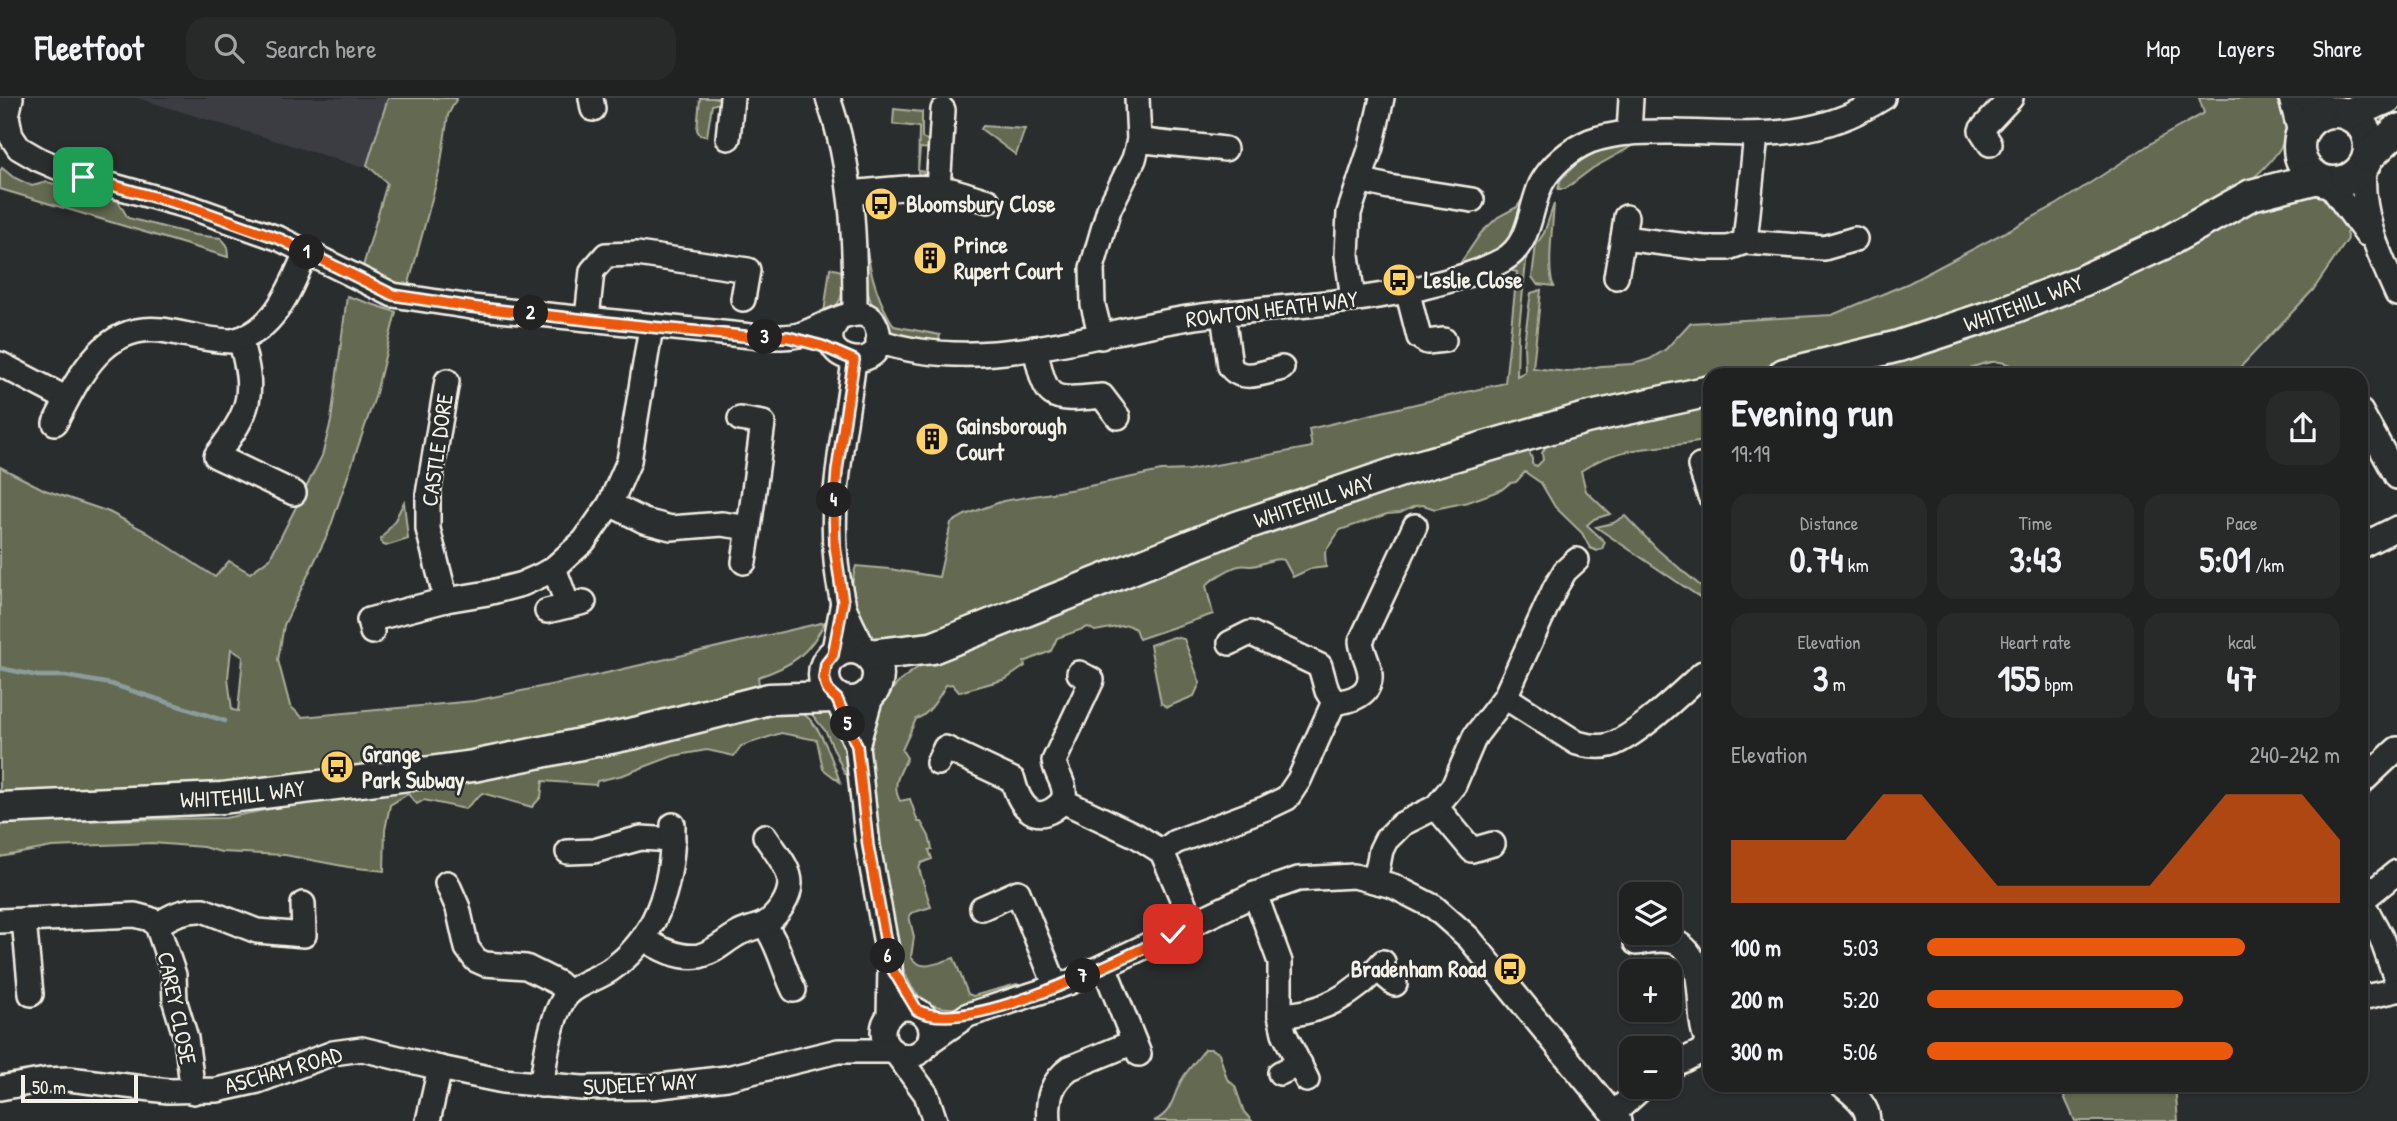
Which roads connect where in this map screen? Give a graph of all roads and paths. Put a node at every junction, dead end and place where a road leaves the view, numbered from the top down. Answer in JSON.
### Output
{"nodes":[{"id":1,"x":11,"y":98,"type":"edge"},
{"id":2,"x":732,"y":98,"type":"edge"},
{"id":3,"x":828,"y":98,"type":"edge"},
{"id":4,"x":1137,"y":98,"type":"edge"},
{"id":5,"x":1382,"y":98,"type":"edge"},
{"id":6,"x":1631,"y":98,"type":"edge"},
{"id":7,"x":1883,"y":98,"type":"edge"},
{"id":8,"x":2011,"y":98,"type":"edge"},
{"id":9,"x":2291,"y":98,"type":"edge"},
{"id":10,"x":2387,"y":98,"type":"edge"},
{"id":11,"x":2329,"y":108,"type":"edge"},
{"id":12,"x":943,"y":110,"type":"dead end"},
{"id":13,"x":2397,"y":130,"type":"edge"},
{"id":14,"x":1629,"y":133,"type":"junction"},
{"id":15,"x":1756,"y":135,"type":"junction"},
{"id":16,"x":1979,"y":137,"type":"dead end"},
{"id":17,"x":728,"y":138,"type":"dead end"},
{"id":18,"x":2300,"y":138,"type":"junction"},
{"id":19,"x":1139,"y":140,"type":"junction"},
{"id":20,"x":5,"y":142,"type":"edge"},
{"id":21,"x":1225,"y":149,"type":"dead end"},
{"id":22,"x":2366,"y":162,"type":"junction"},
{"id":23,"x":1360,"y":180,"type":"junction"},
{"id":24,"x":2323,"y":180,"type":"junction"},
{"id":25,"x":938,"y":189,"type":"junction"},
{"id":26,"x":852,"y":193,"type":"junction"},
{"id":27,"x":1463,"y":194,"type":"dead end"},
{"id":28,"x":2251,"y":195,"type":"junction"},
{"id":29,"x":988,"y":201,"type":"dead end"},
{"id":30,"x":1844,"y":237,"type":"dead end"},
{"id":31,"x":1745,"y":242,"type":"junction"},
{"id":32,"x":2376,"y":248,"type":"junction"},
{"id":33,"x":306,"y":252,"type":"junction"},
{"id":34,"x":1616,"y":277,"type":"dead end"},
{"id":35,"x":1407,"y":290,"type":"junction"},
{"id":36,"x":2397,"y":294,"type":"edge"},
{"id":37,"x":743,"y":299,"type":"dead end"},
{"id":38,"x":1353,"y":300,"type":"junction"},
{"id":39,"x":1223,"y":314,"type":"junction"},
{"id":40,"x":847,"y":316,"type":"junction"},
{"id":41,"x":587,"y":318,"type":"junction"},
{"id":42,"x":651,"y":327,"type":"junction"},
{"id":43,"x":788,"y":337,"type":"junction"},
{"id":44,"x":1101,"y":337,"type":"junction"},
{"id":45,"x":240,"y":339,"type":"junction"},
{"id":46,"x":1444,"y":340,"type":"dead end"},
{"id":47,"x":878,"y":341,"type":"junction"},
{"id":48,"x":1035,"y":348,"type":"junction"},
{"id":49,"x":1,"y":355,"type":"edge"},
{"id":50,"x":846,"y":356,"type":"junction"},
{"id":51,"x":1282,"y":368,"type":"dead end"},
{"id":52,"x":1807,"y":368,"type":"edge"},
{"id":53,"x":447,"y":381,"type":"dead end"},
{"id":54,"x":1703,"y":393,"type":"edge"},
{"id":55,"x":67,"y":399,"type":"junction"},
{"id":56,"x":757,"y":415,"type":"dead end"},
{"id":57,"x":1118,"y":417,"type":"dead end"},
{"id":58,"x":55,"y":423,"type":"dead end"},
{"id":59,"x":2368,"y":425,"type":"edge"},
{"id":60,"x":2397,"y":477,"type":"edge"},
{"id":61,"x":294,"y":493,"type":"dead end"},
{"id":62,"x":610,"y":504,"type":"junction"},
{"id":63,"x":748,"y":528,"type":"junction"},
{"id":64,"x":2397,"y":528,"type":"edge"},
{"id":65,"x":1406,"y":532,"type":"dead end"},
{"id":66,"x":2368,"y":542,"type":"edge"},
{"id":67,"x":1577,"y":560,"type":"dead end"},
{"id":68,"x":744,"y":562,"type":"dead end"},
{"id":69,"x":554,"y":568,"type":"junction"},
{"id":70,"x":446,"y":600,"type":"junction"},
{"id":71,"x":843,"y":602,"type":"junction"},
{"id":72,"x":566,"y":606,"type":"dead end"},
{"id":73,"x":1241,"y":630,"type":"dead end"},
{"id":74,"x":372,"y":632,"type":"dead end"},
{"id":75,"x":932,"y":648,"type":"junction"},
{"id":76,"x":868,"y":654,"type":"junction"},
{"id":77,"x":830,"y":658,"type":"junction"},
{"id":78,"x":1703,"y":673,"type":"dead end"},
{"id":79,"x":1090,"y":674,"type":"dead end"},
{"id":80,"x":873,"y":692,"type":"junction"},
{"id":81,"x":1505,"y":697,"type":"junction"},
{"id":82,"x":835,"y":698,"type":"junction"},
{"id":83,"x":769,"y":699,"type":"junction"},
{"id":84,"x":1334,"y":702,"type":"junction"},
{"id":85,"x":857,"y":746,"type":"junction"},
{"id":86,"x":945,"y":748,"type":"dead end"},
{"id":87,"x":2397,"y":749,"type":"edge"},
{"id":88,"x":2368,"y":776,"type":"edge"},
{"id":89,"x":1063,"y":801,"type":"junction"},
{"id":90,"x":1436,"y":807,"type":"junction"},
{"id":91,"x":0,"y":808,"type":"edge"},
{"id":92,"x":765,"y":836,"type":"dead end"},
{"id":93,"x":1475,"y":850,"type":"dead end"},
{"id":94,"x":568,"y":852,"type":"dead end"},
{"id":95,"x":1162,"y":852,"type":"junction"},
{"id":96,"x":2397,"y":872,"type":"edge"},
{"id":97,"x":1376,"y":881,"type":"junction"},
{"id":98,"x":447,"y":883,"type":"dead end"},
{"id":99,"x":1255,"y":894,"type":"junction"},
{"id":100,"x":2368,"y":895,"type":"edge"},
{"id":101,"x":303,"y":904,"type":"dead end"},
{"id":102,"x":982,"y":908,"type":"dead end"},
{"id":103,"x":2368,"y":913,"type":"edge"},
{"id":104,"x":24,"y":920,"type":"junction"},
{"id":105,"x":0,"y":921,"type":"edge"},
{"id":106,"x":1194,"y":924,"type":"junction"},
{"id":107,"x":157,"y":925,"type":"junction"},
{"id":108,"x":763,"y":925,"type":"junction"},
{"id":109,"x":644,"y":938,"type":"junction"},
{"id":110,"x":1680,"y":945,"type":"edge"},
{"id":111,"x":890,"y":965,"type":"junction"},
{"id":112,"x":1104,"y":966,"type":"junction"},
{"id":113,"x":2397,"y":982,"type":"edge"},
{"id":114,"x":1395,"y":984,"type":"dead end"},
{"id":115,"x":1056,"y":987,"type":"junction"},
{"id":116,"x":794,"y":990,"type":"dead end"},
{"id":117,"x":2397,"y":990,"type":"edge"},
{"id":118,"x":569,"y":993,"type":"junction"},
{"id":119,"x":31,"y":995,"type":"dead end"},
{"id":120,"x":2368,"y":996,"type":"edge"},
{"id":121,"x":919,"y":1011,"type":"junction"},
{"id":122,"x":1280,"y":1015,"type":"junction"},
{"id":123,"x":968,"y":1016,"type":"junction"},
{"id":124,"x":888,"y":1018,"type":"junction"},
{"id":125,"x":1703,"y":1026,"type":"edge"},
{"id":126,"x":928,"y":1043,"type":"junction"},
{"id":127,"x":1703,"y":1050,"type":"edge"},
{"id":128,"x":838,"y":1051,"type":"junction"},
{"id":129,"x":894,"y":1052,"type":"junction"},
{"id":130,"x":1682,"y":1061,"type":"edge"},
{"id":131,"x":440,"y":1068,"type":"junction"},
{"id":132,"x":1295,"y":1072,"type":"dead end"},
{"id":133,"x":542,"y":1085,"type":"junction"},
{"id":134,"x":0,"y":1088,"type":"edge"},
{"id":135,"x":193,"y":1092,"type":"junction"},
{"id":136,"x":1849,"y":1092,"type":"edge"},
{"id":137,"x":926,"y":1094,"type":"junction"},
{"id":138,"x":1633,"y":1099,"type":"edge"},
{"id":139,"x":1616,"y":1118,"type":"edge"},
{"id":140,"x":428,"y":1121,"type":"edge"},
{"id":141,"x":935,"y":1121,"type":"edge"},
{"id":142,"x":1049,"y":1121,"type":"edge"},
{"id":143,"x":1868,"y":1121,"type":"edge"}],
"edges":[{"from":1,"to":20,"type":"street"},
{"from":2,"to":17,"type":"street"},
{"from":3,"to":26,"type":"street"},
{"from":4,"to":19,"type":"street"},
{"from":5,"to":23,"type":"street"},
{"from":6,"to":14,"type":"street"},
{"from":7,"to":15,"type":"street","name":"ROWTON HEATH WAY"},
{"from":8,"to":16,"type":"street"},
{"from":9,"to":18,"type":"street"},
{"from":10,"to":11,"type":"main road"},
{"from":11,"to":18,"type":"main road"},
{"from":11,"to":22,"type":"main road"},
{"from":12,"to":25,"type":"street"},
{"from":13,"to":22,"type":"main road"},
{"from":14,"to":15,"type":"street","name":"ROWTON HEATH WAY"},
{"from":14,"to":35,"type":"street","name":"ROWTON HEATH WAY"},
{"from":15,"to":31,"type":"street"},
{"from":18,"to":24,"type":"main road"},
{"from":18,"to":28,"type":"main road","name":"WHITEHILL WAY"},
{"from":19,"to":21,"type":"street"},
{"from":19,"to":44,"type":"street"},
{"from":20,"to":33,"type":"street"},
{"from":22,"to":24,"type":"main road"},
{"from":22,"to":32,"type":"street"},
{"from":23,"to":27,"type":"street"},
{"from":23,"to":38,"type":"street"},
{"from":24,"to":28,"type":"main road","name":"WHITEHILL WAY"},
{"from":24,"to":32,"type":"street"},
{"from":25,"to":26,"type":"street"},
{"from":25,"to":29,"type":"street"},
{"from":26,"to":40,"type":"street"},
{"from":28,"to":52,"type":"main road","name":"WHITEHILL WAY"},
{"from":30,"to":31,"type":"street"},
{"from":31,"to":34,"type":"street"},
{"from":32,"to":36,"type":"street"},
{"from":33,"to":41,"type":"street"},
{"from":33,"to":45,"type":"street"},
{"from":35,"to":38,"type":"street","name":"ROWTON HEATH WAY"},
{"from":35,"to":46,"type":"street"},
{"from":37,"to":41,"type":"street"},
{"from":38,"to":39,"type":"street","name":"ROWTON HEATH WAY"},
{"from":39,"to":44,"type":"street","name":"ROWTON HEATH WAY"},
{"from":39,"to":51,"type":"street"},
{"from":40,"to":43,"type":"street"},
{"from":40,"to":47,"type":"street"},
{"from":40,"to":50,"type":"street"},
{"from":41,"to":42,"type":"street"},
{"from":42,"to":43,"type":"street"},
{"from":42,"to":62,"type":"street"},
{"from":43,"to":50,"type":"street"},
{"from":44,"to":48,"type":"street","name":"ROWTON HEATH WAY"},
{"from":45,"to":55,"type":"street"},
{"from":45,"to":61,"type":"street"},
{"from":47,"to":48,"type":"street","name":"ROWTON HEATH WAY"},
{"from":47,"to":50,"type":"street"},
{"from":48,"to":57,"type":"street"},
{"from":49,"to":55,"type":"street"},
{"from":50,"to":71,"type":"street"},
{"from":53,"to":70,"type":"street","name":"CASTLE DORE"},
{"from":54,"to":75,"type":"main road","name":"WHITEHILL WAY"},
{"from":55,"to":58,"type":"street"},
{"from":56,"to":63,"type":"street"},
{"from":59,"to":60,"type":"street"},
{"from":62,"to":63,"type":"street"},
{"from":62,"to":69,"type":"street"},
{"from":63,"to":68,"type":"street"},
{"from":64,"to":66,"type":"street"},
{"from":65,"to":84,"type":"street"},
{"from":67,"to":81,"type":"street"},
{"from":69,"to":70,"type":"street"},
{"from":69,"to":72,"type":"street"},
{"from":70,"to":74,"type":"street"},
{"from":71,"to":76,"type":"street"},
{"from":71,"to":77,"type":"street"},
{"from":73,"to":84,"type":"street"},
{"from":75,"to":76,"type":"main road","name":"WHITEHILL WAY"},
{"from":75,"to":80,"type":"main road","name":"WHITEHILL WAY"},
{"from":76,"to":77,"type":"main road"},
{"from":76,"to":80,"type":"main road"},
{"from":77,"to":82,"type":"main road"},
{"from":77,"to":83,"type":"main road","name":"WHITEHILL WAY"},
{"from":78,"to":81,"type":"street"},
{"from":79,"to":89,"type":"street"},
{"from":80,"to":82,"type":"main road"},
{"from":80,"to":85,"type":"street"},
{"from":81,"to":90,"type":"street"},
{"from":82,"to":83,"type":"main road","name":"WHITEHILL WAY"},
{"from":82,"to":85,"type":"street"},
{"from":83,"to":91,"type":"main road","name":"WHITEHILL WAY"},
{"from":84,"to":95,"type":"street"},
{"from":85,"to":111,"type":"street"},
{"from":86,"to":89,"type":"street"},
{"from":87,"to":88,"type":"street"},
{"from":89,"to":95,"type":"street"},
{"from":90,"to":93,"type":"street"},
{"from":90,"to":97,"type":"street"},
{"from":92,"to":108,"type":"street"},
{"from":94,"to":109,"type":"street"},
{"from":95,"to":106,"type":"street"},
{"from":96,"to":100,"type":"street"},
{"from":97,"to":99,"type":"street"},
{"from":97,"to":139,"type":"street"},
{"from":98,"to":118,"type":"street"},
{"from":99,"to":106,"type":"street"},
{"from":99,"to":122,"type":"street"},
{"from":101,"to":107,"type":"street","name":"CAREY CLOSE"},
{"from":102,"to":115,"type":"street"},
{"from":103,"to":113,"type":"street"},
{"from":104,"to":105,"type":"street","name":"CAREY CLOSE"},
{"from":104,"to":107,"type":"street","name":"CAREY CLOSE"},
{"from":104,"to":119,"type":"street"},
{"from":106,"to":112,"type":"street"},
{"from":107,"to":135,"type":"street","name":"CAREY CLOSE"},
{"from":108,"to":109,"type":"street"},
{"from":108,"to":116,"type":"street"},
{"from":109,"to":118,"type":"street"},
{"from":110,"to":125,"type":"street"},
{"from":111,"to":121,"type":"street"},
{"from":111,"to":124,"type":"street"},
{"from":112,"to":115,"type":"street"},
{"from":112,"to":142,"type":"street"},
{"from":114,"to":122,"type":"street"},
{"from":115,"to":123,"type":"street"},
{"from":117,"to":120,"type":"street"},
{"from":118,"to":133,"type":"street"},
{"from":121,"to":123,"type":"street"},
{"from":121,"to":124,"type":"street"},
{"from":121,"to":126,"type":"street"},
{"from":122,"to":132,"type":"street"},
{"from":123,"to":126,"type":"street"},
{"from":124,"to":128,"type":"street","name":"SUDELEY WAY"},
{"from":124,"to":129,"type":"street"},
{"from":126,"to":129,"type":"street"},
{"from":126,"to":137,"type":"street"},
{"from":127,"to":130,"type":"street"},
{"from":128,"to":129,"type":"street","name":"SUDELEY WAY"},
{"from":128,"to":133,"type":"street","name":"SUDELEY WAY"},
{"from":129,"to":137,"type":"street"},
{"from":131,"to":133,"type":"street","name":"SUDELEY WAY"},
{"from":131,"to":135,"type":"street","name":"ASCHAM ROAD"},
{"from":131,"to":140,"type":"street"},
{"from":134,"to":135,"type":"street","name":"ASCHAM ROAD"},
{"from":136,"to":143,"type":"street"},
{"from":137,"to":141,"type":"street"},
{"from":138,"to":139,"type":"street"}]}
